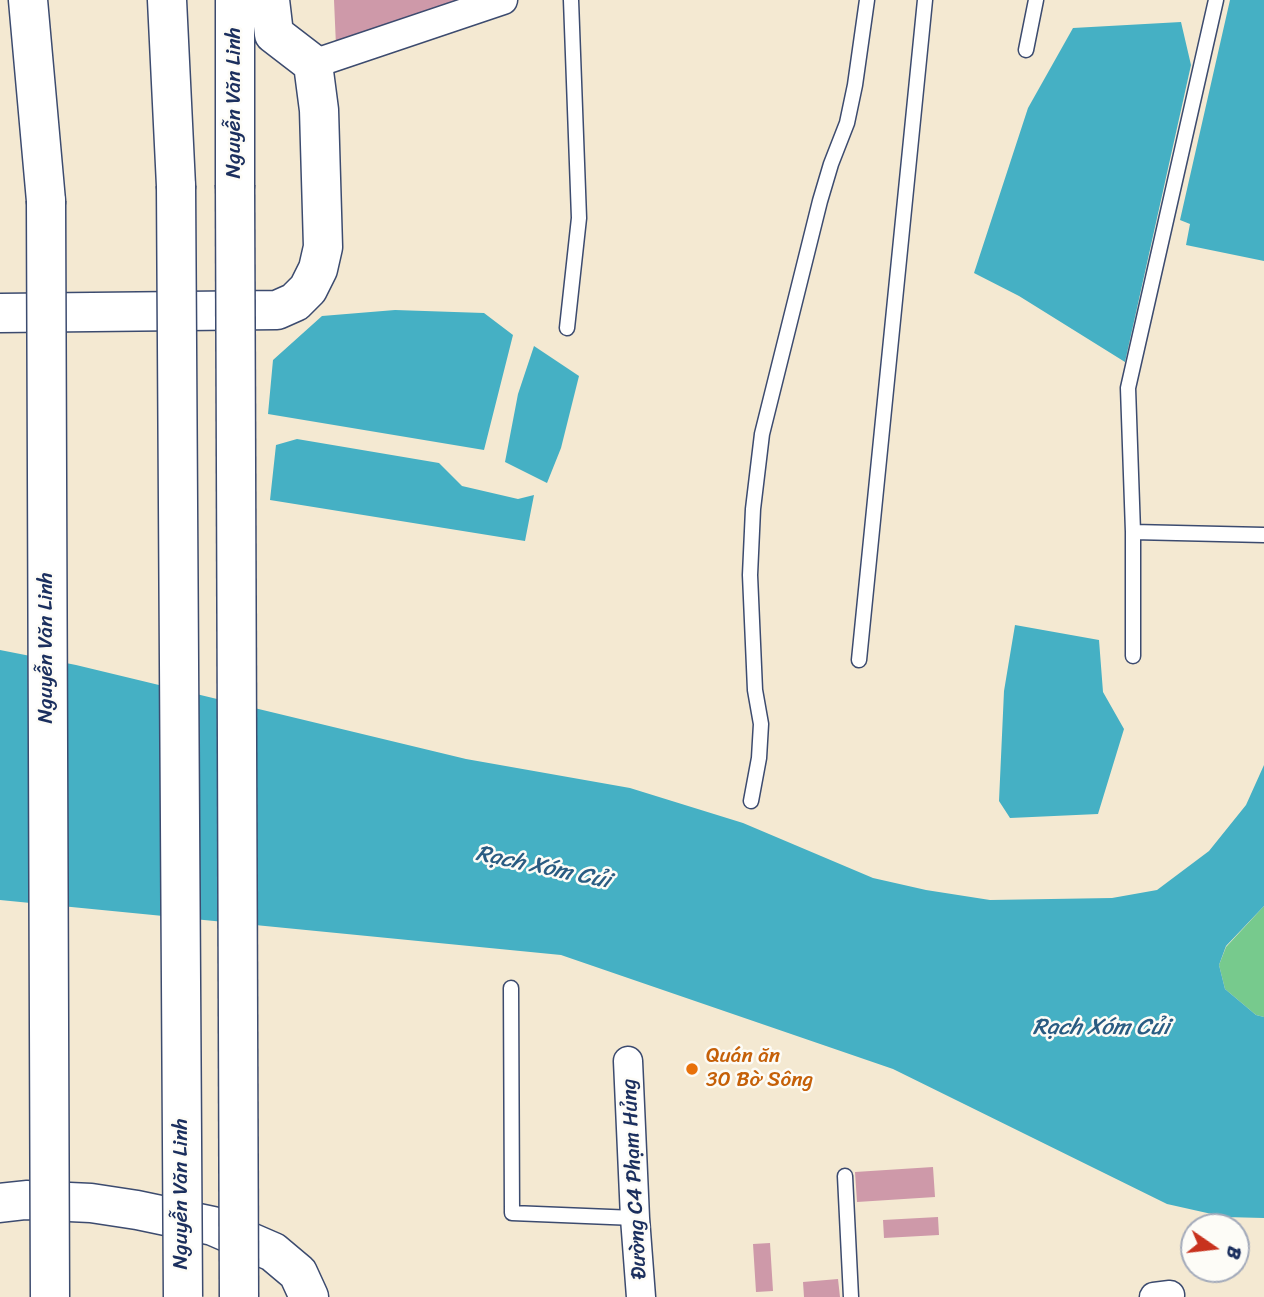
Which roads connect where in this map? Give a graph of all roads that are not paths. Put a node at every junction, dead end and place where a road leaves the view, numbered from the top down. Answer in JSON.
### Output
{"nodes":[{"id":1,"x":29,"y":0,"type":"edge"},
{"id":2,"x":167,"y":0,"type":"edge"},
{"id":3,"x":235,"y":0,"type":"edge"},
{"id":4,"x":270,"y":0,"type":"edge"},
{"id":5,"x":503,"y":0,"type":"edge"},
{"id":6,"x":571,"y":0,"type":"edge"},
{"id":7,"x":867,"y":0,"type":"edge"},
{"id":8,"x":925,"y":0,"type":"edge"},
{"id":9,"x":1035,"y":0,"type":"edge"},
{"id":10,"x":1216,"y":0,"type":"edge"},
{"id":11,"x":472,"y":5,"type":"edge"},
{"id":12,"x":1026,"y":50,"type":"dead end"},
{"id":13,"x":313,"y":64,"type":"junction"},
{"id":14,"x":0,"y":313,"type":"edge"},
{"id":15,"x":567,"y":328,"type":"dead end"},
{"id":16,"x":1133,"y":531,"type":"junction"},
{"id":17,"x":1264,"y":535,"type":"edge"},
{"id":18,"x":1133,"y":656,"type":"dead end"},
{"id":19,"x":859,"y":660,"type":"dead end"},
{"id":20,"x":751,"y":801,"type":"dead end"},
{"id":21,"x":512,"y":988,"type":"dead end"},
{"id":22,"x":628,"y":1061,"type":"dead end"},
{"id":23,"x":845,"y":1176,"type":"dead end"},
{"id":24,"x":0,"y":1203,"type":"edge"},
{"id":25,"x":635,"y":1218,"type":"junction"},
{"id":26,"x":50,"y":1297,"type":"edge"},
{"id":27,"x":183,"y":1297,"type":"edge"},
{"id":28,"x":239,"y":1297,"type":"edge"},
{"id":29,"x":309,"y":1297,"type":"edge"},
{"id":30,"x":641,"y":1297,"type":"edge"},
{"id":31,"x":851,"y":1297,"type":"edge"}],
"edges":[{"from":1,"to":26,"type":"main road","name":"Nguyễn Văn Linh","bridge":true},
{"from":2,"to":27,"type":"main road","name":"Nguyễn Văn Linh","bridge":true},
{"from":3,"to":28,"type":"main road","name":"Nguyễn Văn Linh","bridge":true},
{"from":4,"to":13,"type":"main road"},
{"from":5,"to":11,"type":"street"},
{"from":6,"to":15,"type":"lane"},
{"from":7,"to":20,"type":"lane"},
{"from":8,"to":19,"type":"lane"},
{"from":9,"to":12,"type":"lane"},
{"from":10,"to":16,"type":"lane"},
{"from":11,"to":13,"type":"street"},
{"from":13,"to":14,"type":"main road"},
{"from":16,"to":17,"type":"lane"},
{"from":16,"to":18,"type":"lane"},
{"from":21,"to":25,"type":"lane"},
{"from":22,"to":25,"type":"street","name":"Đường C4 Phạm Hủng"},
{"from":23,"to":31,"type":"lane"},
{"from":24,"to":29,"type":"main road"},
{"from":25,"to":30,"type":"street","name":"Đường C4 Phạm Hủng"}]}
